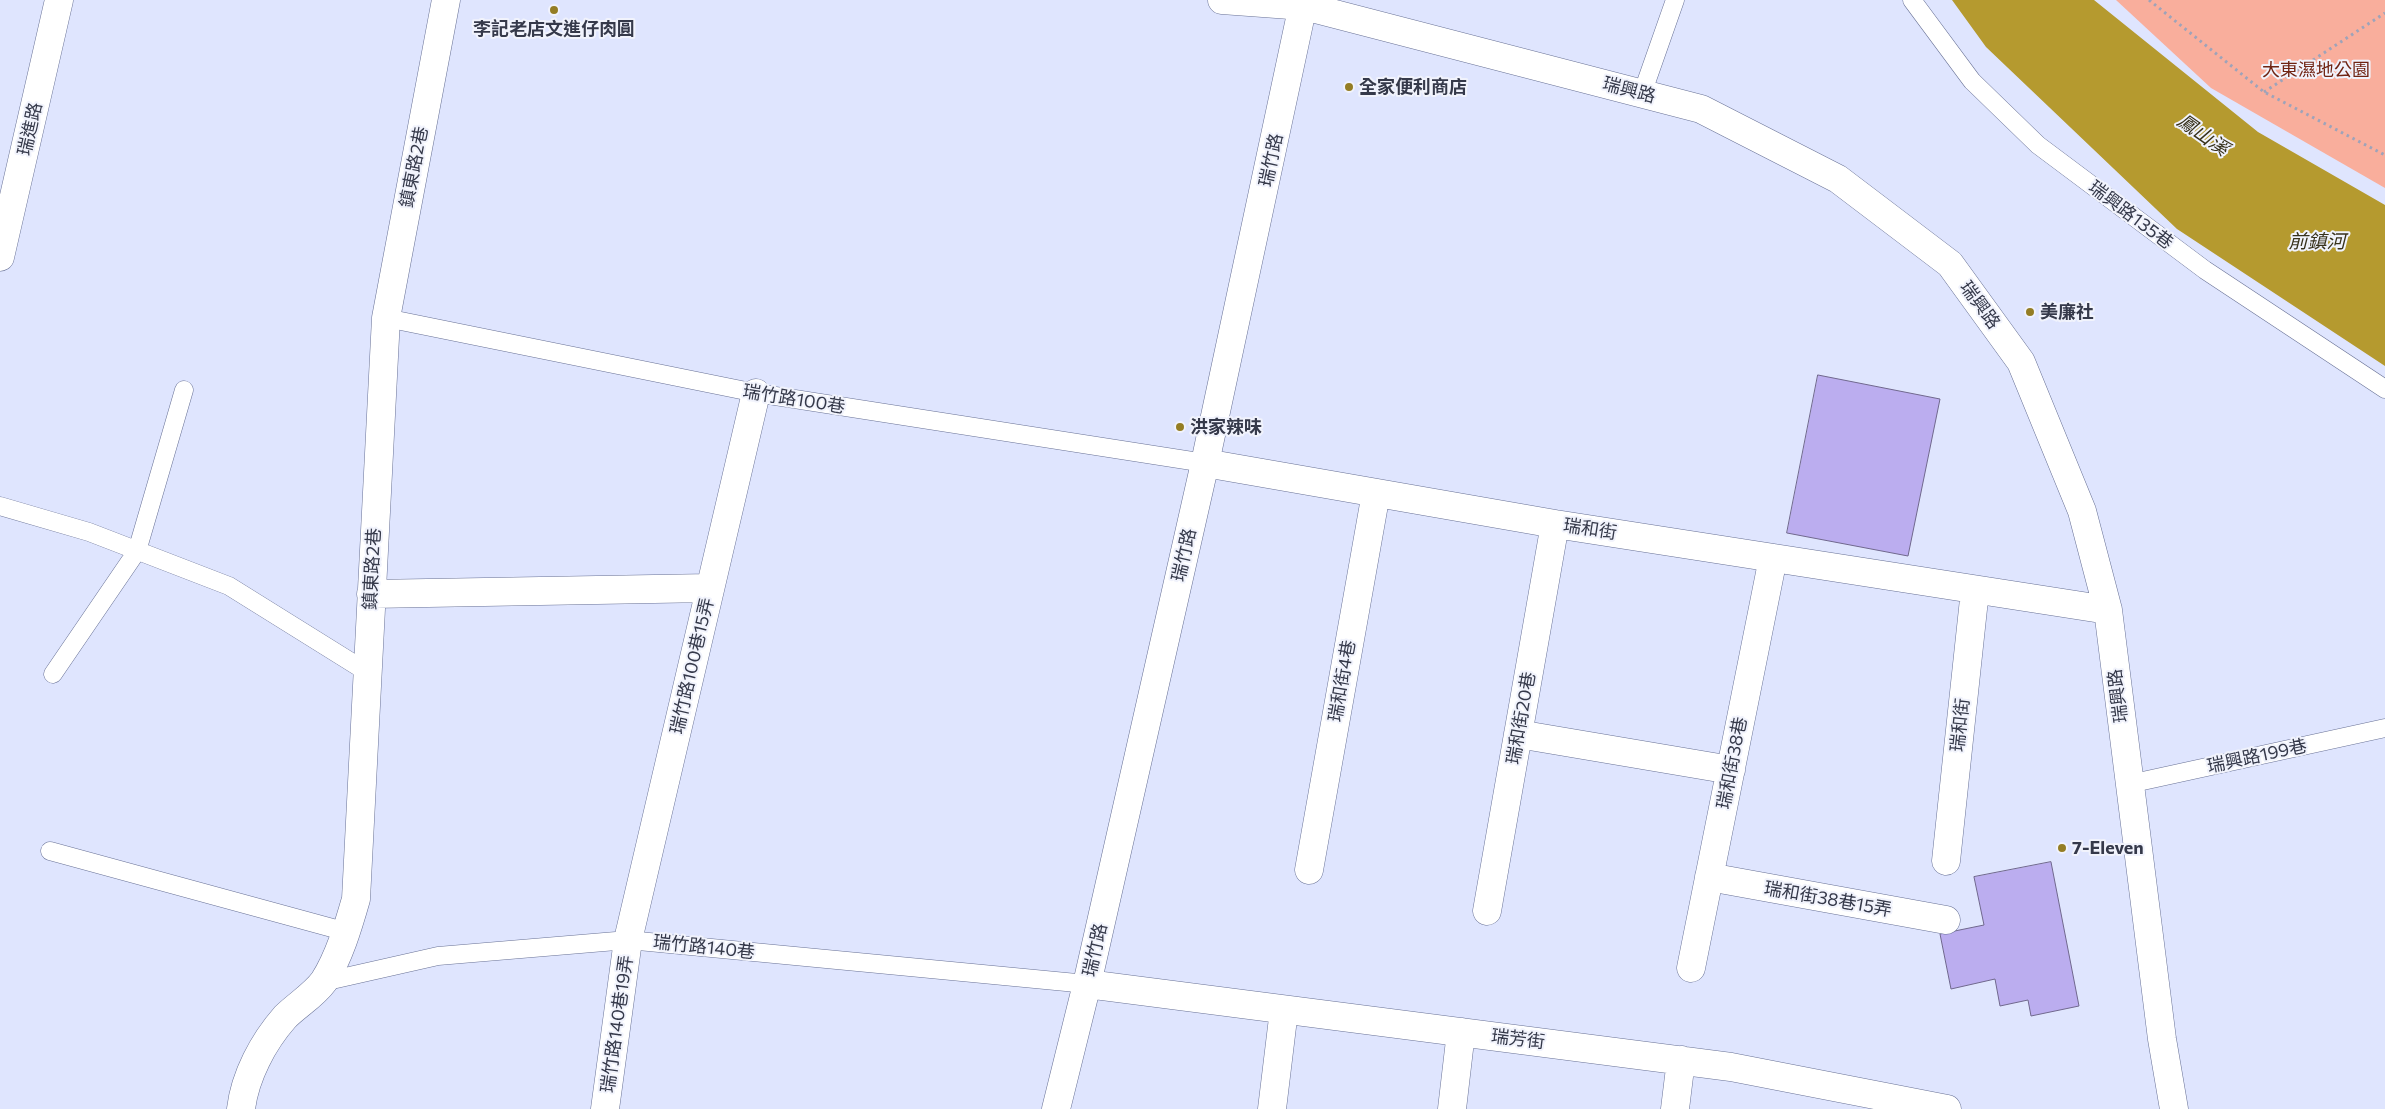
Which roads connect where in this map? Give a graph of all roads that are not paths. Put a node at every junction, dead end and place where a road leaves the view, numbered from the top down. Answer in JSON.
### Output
{"nodes":[{"id":1,"x":59,"y":0,"type":"edge"},
{"id":2,"x":446,"y":0,"type":"edge"},
{"id":3,"x":1222,"y":0,"type":"edge"},
{"id":4,"x":1675,"y":0,"type":"edge"},
{"id":5,"x":1912,"y":0,"type":"edge"},
{"id":6,"x":1304,"y":3,"type":"edge"},
{"id":7,"x":1642,"y":94,"type":"junction"},
{"id":8,"x":0,"y":257,"type":"edge"},
{"id":9,"x":386,"y":318,"type":"junction"},
{"id":10,"x":2385,"y":389,"type":"edge"},
{"id":11,"x":184,"y":390,"type":"dead end"},
{"id":12,"x":756,"y":393,"type":"junction"},
{"id":13,"x":1205,"y":463,"type":"junction"},
{"id":14,"x":1376,"y":493,"type":"junction"},
{"id":15,"x":0,"y":506,"type":"edge"},
{"id":16,"x":1555,"y":524,"type":"junction"},
{"id":17,"x":137,"y":551,"type":"junction"},
{"id":18,"x":1773,"y":558,"type":"junction"},
{"id":19,"x":710,"y":588,"type":"junction"},
{"id":20,"x":1975,"y":590,"type":"junction"},
{"id":21,"x":371,"y":594,"type":"junction"},
{"id":22,"x":2108,"y":610,"type":"junction"},
{"id":23,"x":367,"y":672,"type":"junction"},
{"id":24,"x":52,"y":674,"type":"dead end"},
{"id":25,"x":2385,"y":728,"type":"edge"},
{"id":26,"x":1518,"y":734,"type":"junction"},
{"id":27,"x":1731,"y":770,"type":"junction"},
{"id":28,"x":2129,"y":784,"type":"junction"},
{"id":29,"x":50,"y":850,"type":"dead end"},
{"id":30,"x":1946,"y":861,"type":"dead end"},
{"id":31,"x":1308,"y":870,"type":"dead end"},
{"id":32,"x":1709,"y":877,"type":"junction"},
{"id":33,"x":1487,"y":911,"type":"dead end"},
{"id":34,"x":1946,"y":920,"type":"dead end"},
{"id":35,"x":347,"y":932,"type":"junction"},
{"id":36,"x":628,"y":940,"type":"junction"},
{"id":37,"x":1691,"y":968,"type":"dead end"},
{"id":38,"x":323,"y":982,"type":"junction"},
{"id":39,"x":1087,"y":984,"type":"junction"},
{"id":40,"x":1284,"y":1010,"type":"junction"},
{"id":41,"x":1461,"y":1032,"type":"junction"},
{"id":42,"x":1681,"y":1060,"type":"junction"},
{"id":43,"x":1933,"y":1108,"type":"edge"},
{"id":44,"x":241,"y":1109,"type":"edge"},
{"id":45,"x":605,"y":1109,"type":"edge"},
{"id":46,"x":1056,"y":1109,"type":"edge"},
{"id":47,"x":1272,"y":1109,"type":"edge"},
{"id":48,"x":1452,"y":1109,"type":"edge"},
{"id":49,"x":1675,"y":1109,"type":"edge"},
{"id":50,"x":2174,"y":1109,"type":"edge"}],
"edges":[{"from":1,"to":8,"type":"street","name":"瑞進路"},
{"from":2,"to":9,"type":"street","name":"鎮東路2巷"},
{"from":3,"to":6,"type":"street","name":"瑞興路"},
{"from":4,"to":7,"type":"lane"},
{"from":5,"to":10,"type":"lane","name":"瑞興路135巷"},
{"from":6,"to":7,"type":"street","name":"瑞興路"},
{"from":6,"to":13,"type":"street","name":"瑞竹路"},
{"from":7,"to":22,"type":"street","name":"瑞興路"},
{"from":9,"to":12,"type":"lane","name":"瑞竹路100巷"},
{"from":9,"to":21,"type":"street","name":"鎮東路2巷"},
{"from":11,"to":17,"type":"lane"},
{"from":12,"to":13,"type":"lane","name":"瑞竹路100巷"},
{"from":12,"to":19,"type":"street","name":"瑞竹路100巷15弄"},
{"from":13,"to":14,"type":"street","name":"瑞和街"},
{"from":13,"to":39,"type":"street","name":"瑞竹路"},
{"from":14,"to":16,"type":"street","name":"瑞和街"},
{"from":14,"to":31,"type":"street","name":"瑞和街4巷"},
{"from":15,"to":17,"type":"lane"},
{"from":16,"to":18,"type":"street","name":"瑞和街"},
{"from":16,"to":26,"type":"street","name":"瑞和街20巷"},
{"from":17,"to":23,"type":"lane"},
{"from":17,"to":24,"type":"lane"},
{"from":18,"to":20,"type":"street","name":"瑞和街"},
{"from":18,"to":27,"type":"street","name":"瑞和街38巷"},
{"from":19,"to":21,"type":"street"},
{"from":19,"to":36,"type":"street","name":"瑞竹路100巷15弄"},
{"from":20,"to":22,"type":"street","name":"瑞和街"},
{"from":20,"to":30,"type":"street","name":"瑞和街"},
{"from":21,"to":23,"type":"street","name":"鎮東路2巷"},
{"from":22,"to":28,"type":"street","name":"瑞興路"},
{"from":23,"to":35,"type":"street","name":"鎮東路2巷"},
{"from":25,"to":28,"type":"lane","name":"瑞興路199巷"},
{"from":26,"to":27,"type":"street"},
{"from":26,"to":33,"type":"street","name":"瑞和街20巷"},
{"from":27,"to":32,"type":"street","name":"瑞和街38巷"},
{"from":28,"to":50,"type":"street","name":"瑞興路"},
{"from":29,"to":35,"type":"lane"},
{"from":32,"to":34,"type":"street","name":"瑞和街38巷15弄"},
{"from":32,"to":37,"type":"street","name":"瑞和街38巷"},
{"from":35,"to":38,"type":"street","name":"鎮東路2巷"},
{"from":36,"to":38,"type":"lane","name":"瑞竹路140巷"},
{"from":36,"to":39,"type":"lane","name":"瑞竹路140巷"},
{"from":36,"to":45,"type":"street","name":"瑞竹路140巷19弄"},
{"from":38,"to":44,"type":"street","name":"鎮東路2巷"},
{"from":39,"to":40,"type":"street","name":"瑞芳街"},
{"from":39,"to":46,"type":"street","name":"瑞竹路"},
{"from":40,"to":41,"type":"street","name":"瑞芳街"},
{"from":40,"to":47,"type":"street"},
{"from":41,"to":42,"type":"street","name":"瑞芳街"},
{"from":41,"to":48,"type":"street"},
{"from":42,"to":43,"type":"street","name":"瑞芳街"},
{"from":42,"to":49,"type":"street"}]}
